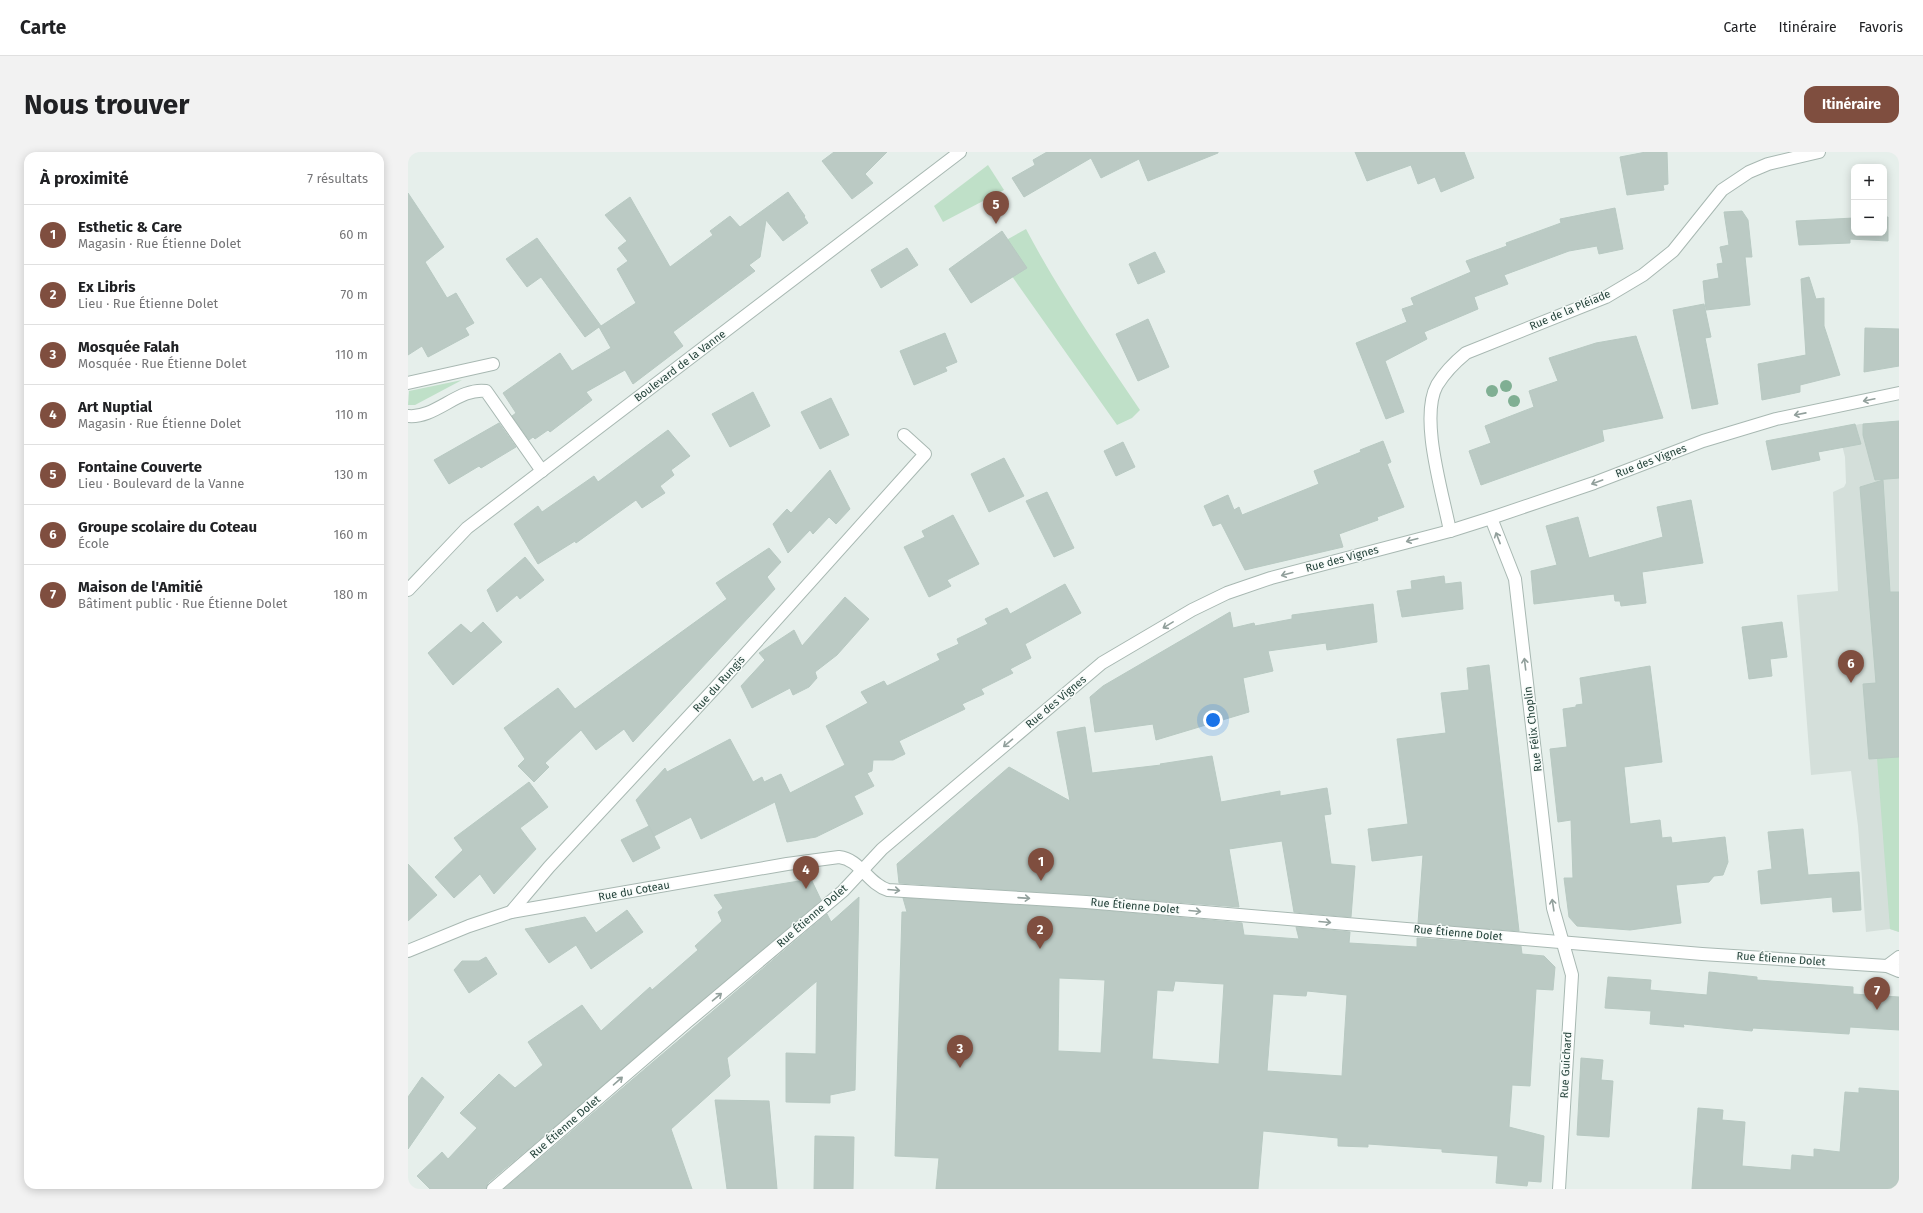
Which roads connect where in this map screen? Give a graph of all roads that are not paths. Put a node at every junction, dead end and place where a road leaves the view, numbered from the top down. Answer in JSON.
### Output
{"nodes":[{"id":1,"x":960,"y":152,"type":"edge"},
{"id":2,"x":1819,"y":152,"type":"edge"},
{"id":3,"x":493,"y":364,"type":"dead end"},
{"id":4,"x":408,"y":383,"type":"edge"},
{"id":5,"x":1899,"y":393,"type":"edge"},
{"id":6,"x":408,"y":416,"type":"edge"},
{"id":7,"x":904,"y":435,"type":"dead end"},
{"id":8,"x":542,"y":472,"type":"junction"},
{"id":9,"x":1491,"y":518,"type":"junction"},
{"id":10,"x":1450,"y":530,"type":"junction"},
{"id":11,"x":408,"y":590,"type":"edge"},
{"id":12,"x":862,"y":871,"type":"junction"},
{"id":13,"x":511,"y":912,"type":"junction"},
{"id":14,"x":1563,"y":942,"type":"junction"},
{"id":15,"x":408,"y":951,"type":"edge"},
{"id":16,"x":1899,"y":957,"type":"edge"},
{"id":17,"x":1887,"y":966,"type":"junction"},
{"id":18,"x":1899,"y":971,"type":"edge"},
{"id":19,"x":493,"y":1189,"type":"edge"},
{"id":20,"x":1559,"y":1189,"type":"edge"}],
"edges":[{"from":1,"to":8,"type":"street","name":"Boulevard de la Vanne"},
{"from":2,"to":10,"type":"street","name":"Rue de la Pléiade"},
{"from":3,"to":4,"type":"street"},
{"from":5,"to":9,"type":"street","name":"Rue des Vignes","one_way":true},
{"from":6,"to":8,"type":"street"},
{"from":7,"to":13,"type":"street","name":"Rue du Rungis"},
{"from":8,"to":11,"type":"street","name":"Boulevard de la Vanne"},
{"from":9,"to":10,"type":"street","name":"Rue des Vignes"},
{"from":14,"to":9,"type":"street","name":"Rue Félix Choplin","one_way":true},
{"from":10,"to":12,"type":"street","name":"Rue des Vignes","one_way":true},
{"from":12,"to":13,"type":"street","name":"Rue du Coteau"},
{"from":12,"to":14,"type":"street","name":"Rue Étienne Dolet","one_way":true},
{"from":19,"to":12,"type":"street","name":"Rue Étienne Dolet","one_way":true},
{"from":13,"to":15,"type":"street","name":"Rue du Coteau"},
{"from":14,"to":17,"type":"street","name":"Rue Étienne Dolet"},
{"from":14,"to":20,"type":"street","name":"Rue Guichard"},
{"from":16,"to":17,"type":"street"},
{"from":17,"to":18,"type":"street","name":"Rue Étienne Dolet"}]}
